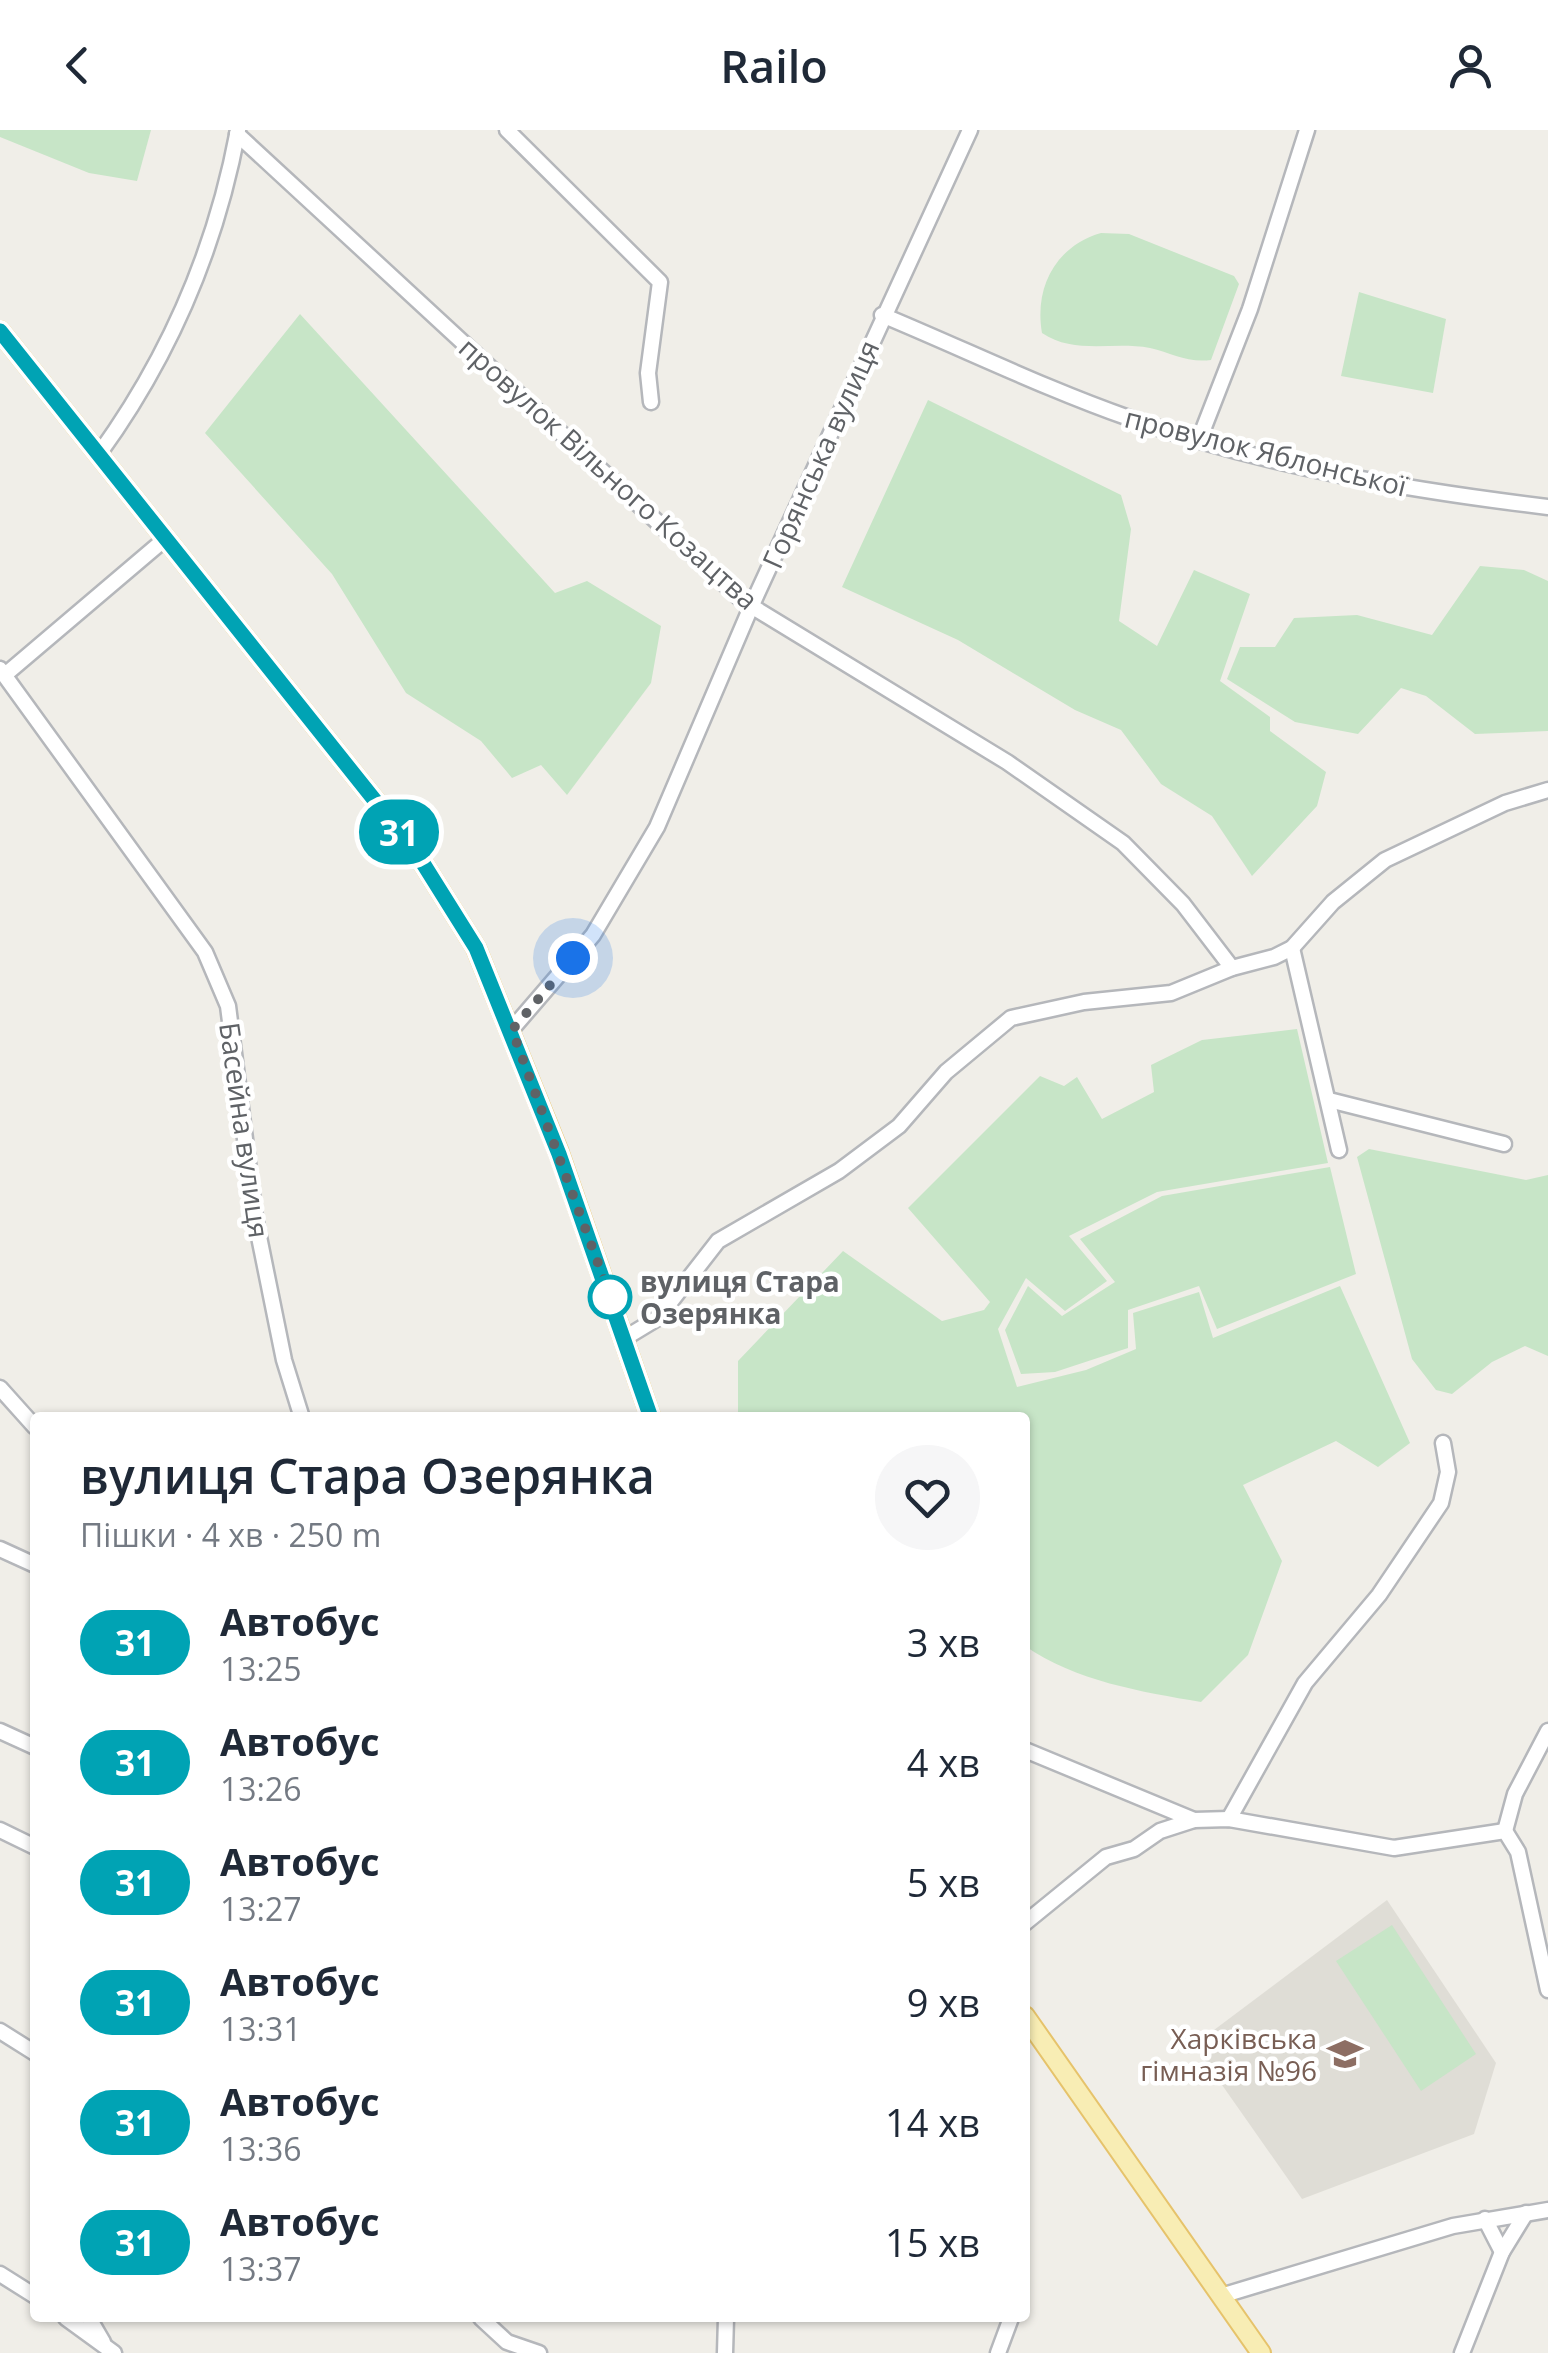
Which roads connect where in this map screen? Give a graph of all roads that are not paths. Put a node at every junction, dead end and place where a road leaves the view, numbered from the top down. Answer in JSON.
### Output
{"nodes":[{"id":1,"x":507,"y":130,"type":"edge"},
{"id":2,"x":970,"y":130,"type":"edge"},
{"id":3,"x":1307,"y":130,"type":"edge"},
{"id":4,"x":238,"y":132,"type":"edge"},
{"id":5,"x":882,"y":314,"type":"junction"},
{"id":6,"x":0,"y":331,"type":"edge"},
{"id":7,"x":651,"y":402,"type":"dead end"},
{"id":8,"x":1199,"y":440,"type":"junction"},
{"id":9,"x":99,"y":454,"type":"junction"},
{"id":10,"x":1548,"y":507,"type":"edge"},
{"id":11,"x":165,"y":539,"type":"junction"},
{"id":12,"x":751,"y":606,"type":"junction"},
{"id":13,"x":3,"y":672,"type":"edge"},
{"id":14,"x":1548,"y":790,"type":"edge"},
{"id":15,"x":1292,"y":948,"type":"junction"},
{"id":16,"x":1232,"y":968,"type":"junction"},
{"id":17,"x":512,"y":1030,"type":"junction"},
{"id":18,"x":1329,"y":1100,"type":"junction"},
{"id":19,"x":1504,"y":1144,"type":"dead end"},
{"id":20,"x":1339,"y":1150,"type":"dead end"},
{"id":21,"x":625,"y":1338,"type":"junction"},
{"id":22,"x":0,"y":1388,"type":"edge"},
{"id":23,"x":300,"y":1412,"type":"edge"},
{"id":24,"x":650,"y":1412,"type":"edge"},
{"id":25,"x":30,"y":1421,"type":"edge"},
{"id":26,"x":1443,"y":1443,"type":"dead end"},
{"id":27,"x":0,"y":1549,"type":"edge"},
{"id":28,"x":30,"y":1564,"type":"edge"},
{"id":29,"x":0,"y":1731,"type":"edge"},
{"id":30,"x":1548,"y":1731,"type":"edge"},
{"id":31,"x":30,"y":1746,"type":"edge"},
{"id":32,"x":1030,"y":1752,"type":"edge"},
{"id":33,"x":1229,"y":1818,"type":"junction"},
{"id":34,"x":1194,"y":1820,"type":"junction"},
{"id":35,"x":0,"y":1830,"type":"edge"},
{"id":36,"x":1504,"y":1831,"type":"junction"},
{"id":37,"x":30,"y":1845,"type":"edge"},
{"id":38,"x":1030,"y":1919,"type":"edge"},
{"id":39,"x":1548,"y":1990,"type":"edge"},
{"id":40,"x":1030,"y":2023,"type":"edge"},
{"id":41,"x":0,"y":2030,"type":"edge"},
{"id":42,"x":30,"y":2050,"type":"edge"},
{"id":43,"x":1548,"y":2210,"type":"edge"},
{"id":44,"x":1526,"y":2214,"type":"junction"},
{"id":45,"x":1485,"y":2220,"type":"junction"},
{"id":46,"x":1502,"y":2252,"type":"junction"},
{"id":47,"x":0,"y":2274,"type":"edge"},
{"id":48,"x":30,"y":2293,"type":"edge"},
{"id":49,"x":1224,"y":2295,"type":"junction"},
{"id":50,"x":72,"y":2322,"type":"edge"},
{"id":51,"x":92,"y":2322,"type":"edge"},
{"id":52,"x":486,"y":2322,"type":"edge"},
{"id":53,"x":726,"y":2322,"type":"edge"},
{"id":54,"x":1010,"y":2322,"type":"edge"},
{"id":55,"x":110,"y":2350,"type":"edge"},
{"id":56,"x":540,"y":2353,"type":"edge"},
{"id":57,"x":725,"y":2353,"type":"edge"},
{"id":58,"x":998,"y":2353,"type":"edge"},
{"id":59,"x":1262,"y":2353,"type":"edge"},
{"id":60,"x":1462,"y":2353,"type":"edge"}],
"edges":[{"from":1,"to":7,"type":"street"},
{"from":2,"to":5,"type":"street","name":"Горянська вулиця"},
{"from":3,"to":8,"type":"street"},
{"from":4,"to":9,"type":"street"},
{"from":4,"to":12,"type":"street","name":"провулок Вільного Козацтва"},
{"from":5,"to":8,"type":"street","name":"провулок Яблонської"},
{"from":5,"to":12,"type":"street","name":"Горянська вулиця"},
{"from":6,"to":9,"type":"main road"},
{"from":8,"to":10,"type":"street","name":"провулок Яблонської"},
{"from":9,"to":11,"type":"main road"},
{"from":11,"to":13,"type":"street"},
{"from":11,"to":17,"type":"main road"},
{"from":12,"to":16,"type":"street","name":"провулок Вільного Козацтва"},
{"from":12,"to":17,"type":"street","name":"Горянська вулиця"},
{"from":13,"to":23,"type":"street","name":"Басейна вулиця"},
{"from":14,"to":15,"type":"street"},
{"from":15,"to":16,"type":"street"},
{"from":15,"to":18,"type":"street"},
{"from":16,"to":21,"type":"street"},
{"from":17,"to":21,"type":"main road"},
{"from":18,"to":19,"type":"street"},
{"from":18,"to":20,"type":"street"},
{"from":21,"to":24,"type":"main road"},
{"from":22,"to":25,"type":"street"},
{"from":26,"to":33,"type":"street"},
{"from":27,"to":28,"type":"street"},
{"from":29,"to":31,"type":"street"},
{"from":30,"to":36,"type":"street"},
{"from":32,"to":34,"type":"street"},
{"from":33,"to":34,"type":"street"},
{"from":33,"to":36,"type":"street"},
{"from":34,"to":38,"type":"street"},
{"from":35,"to":37,"type":"street"},
{"from":36,"to":39,"type":"street"},
{"from":40,"to":49,"type":"main road"},
{"from":41,"to":42,"type":"street"},
{"from":43,"to":44,"type":"street"},
{"from":44,"to":45,"type":"street"},
{"from":44,"to":46,"type":"street"},
{"from":45,"to":46,"type":"street"},
{"from":45,"to":49,"type":"street"},
{"from":46,"to":60,"type":"street"},
{"from":47,"to":48,"type":"street"},
{"from":49,"to":59,"type":"main road"},
{"from":50,"to":55,"type":"street"},
{"from":51,"to":55,"type":"street"},
{"from":52,"to":56,"type":"street"},
{"from":53,"to":57,"type":"street"},
{"from":54,"to":58,"type":"street"}]}
